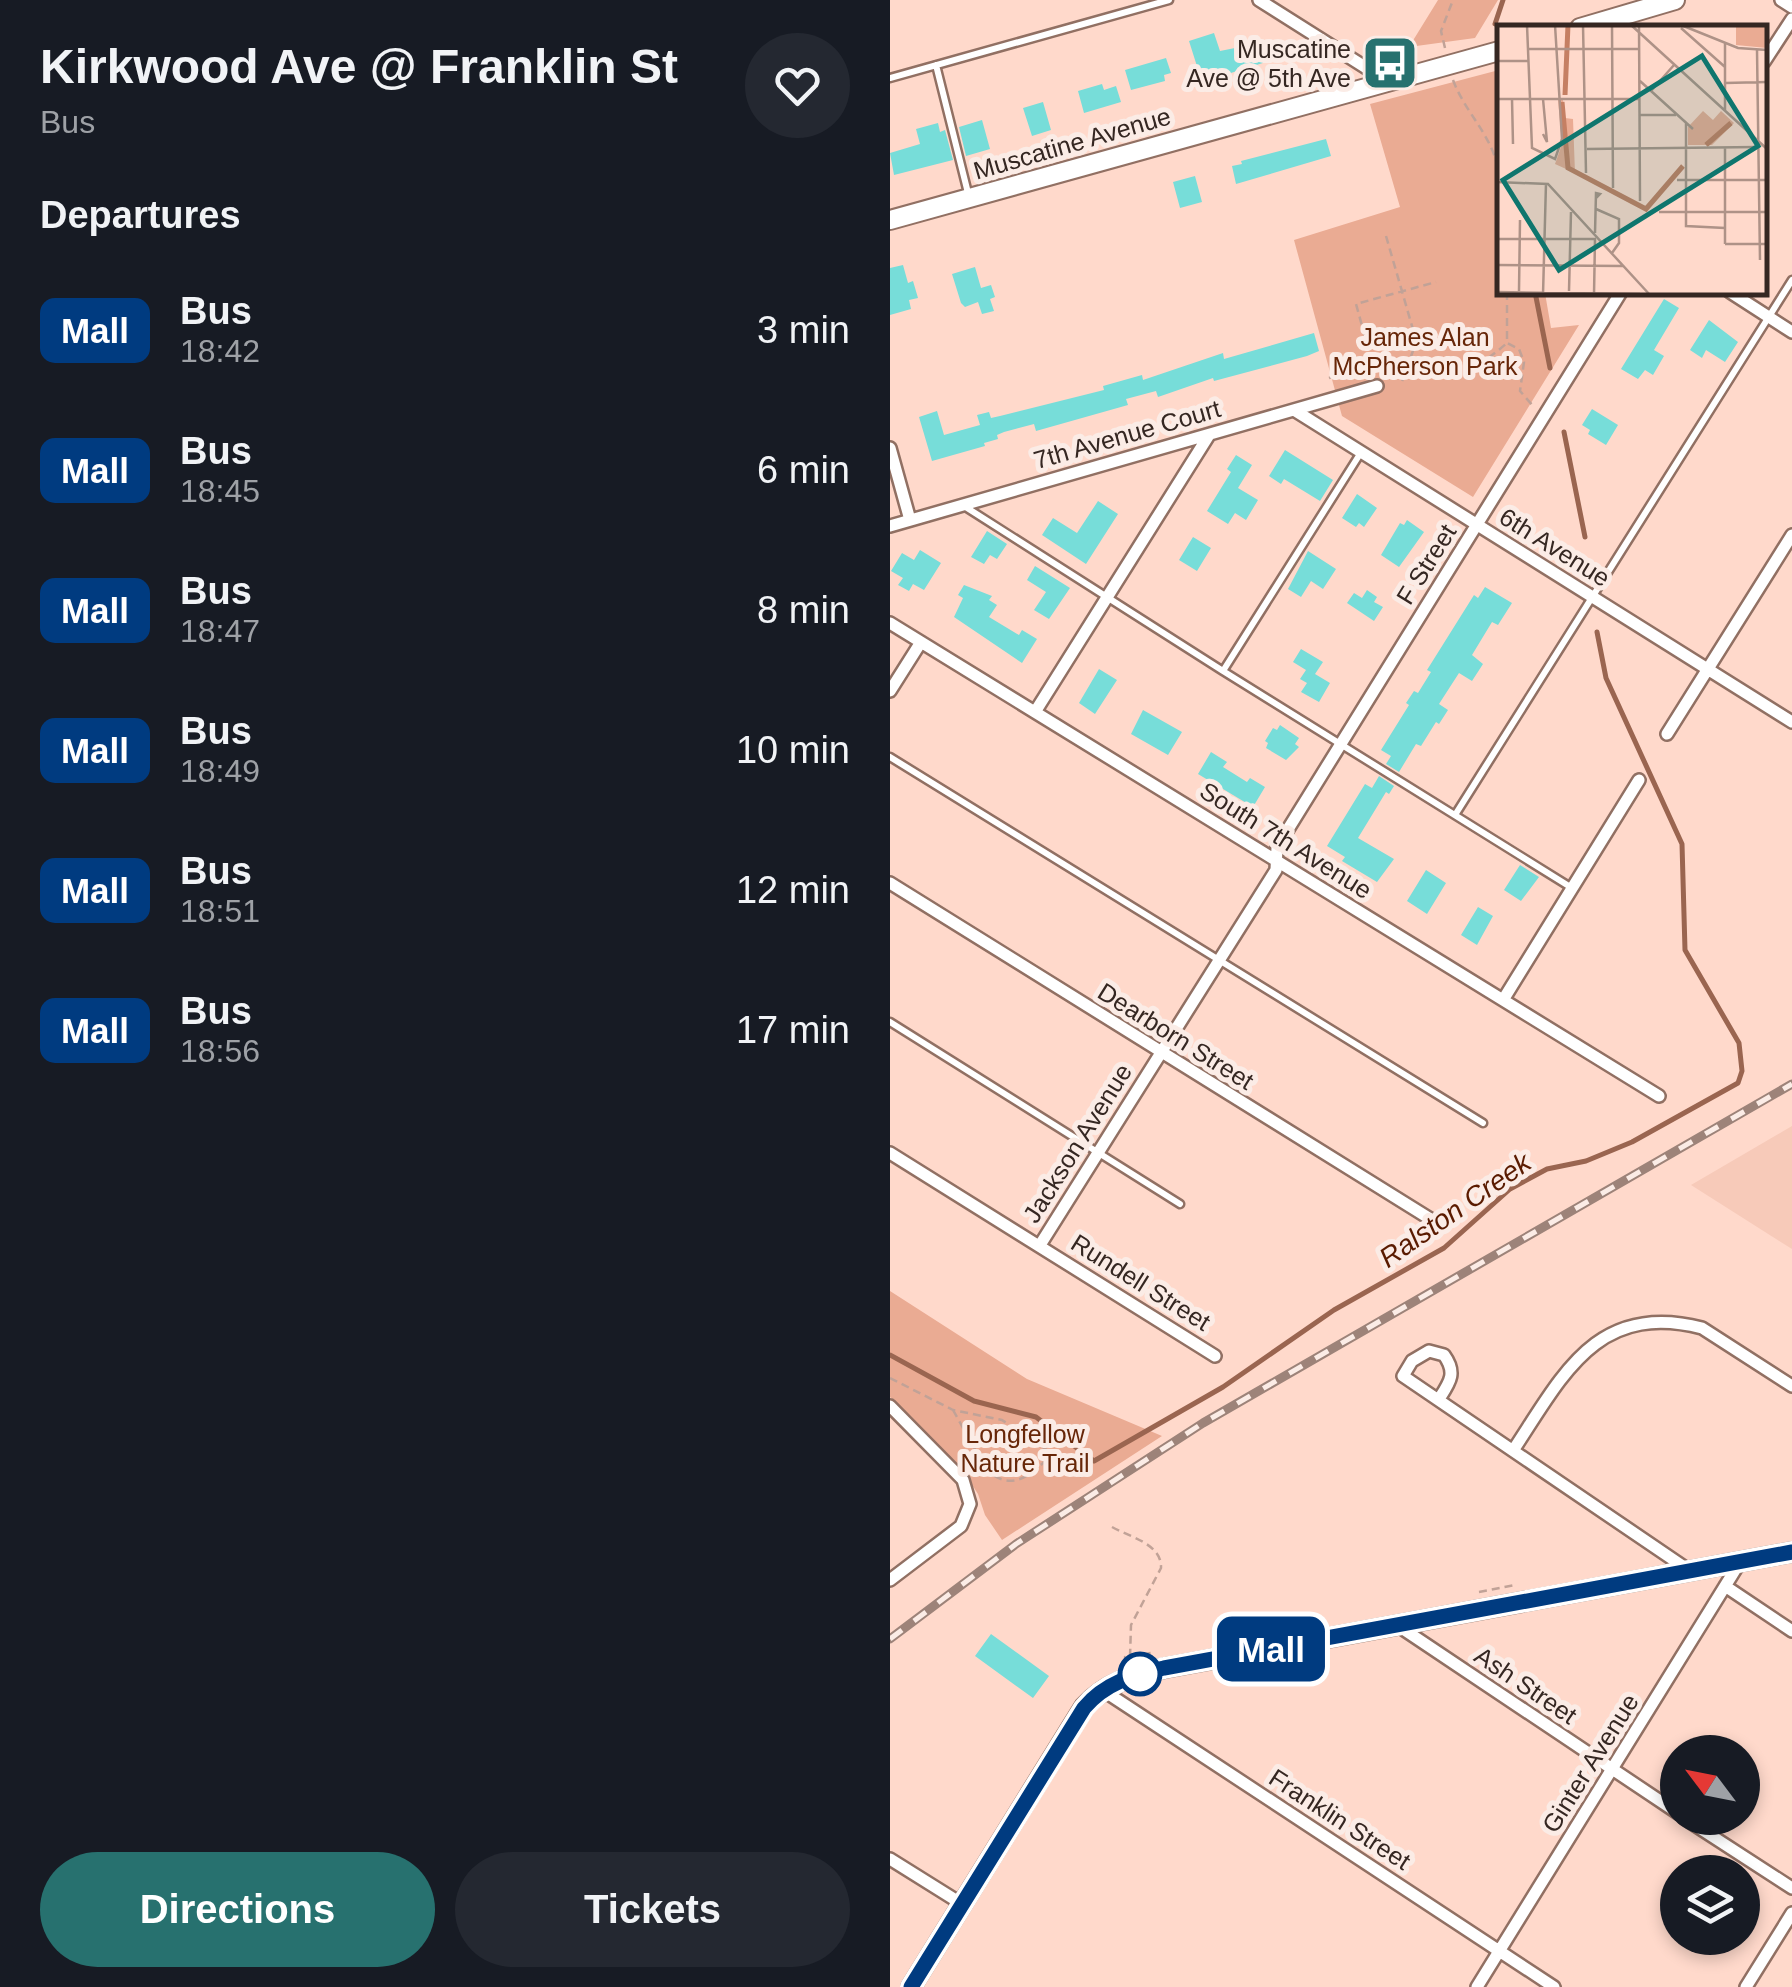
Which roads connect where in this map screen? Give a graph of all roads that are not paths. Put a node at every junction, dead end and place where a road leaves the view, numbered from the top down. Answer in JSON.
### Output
{"nodes":[{"id":1,"x":1168,"y":0,"type":"edge"},
{"id":2,"x":1259,"y":0,"type":"edge"},
{"id":3,"x":1675,"y":0,"type":"edge"},
{"id":4,"x":1782,"y":0,"type":"edge"},
{"id":5,"x":1792,"y":6,"type":"edge"},
{"id":6,"x":1792,"y":18,"type":"edge"},
{"id":7,"x":1590,"y":25,"type":"edge"},
{"id":8,"x":1497,"y":52,"type":"edge"},
{"id":9,"x":1767,"y":57,"type":"edge"},
{"id":10,"x":936,"y":65,"type":"junction"},
{"id":11,"x":890,"y":78,"type":"edge"},
{"id":12,"x":1386,"y":81,"type":"junction"},
{"id":13,"x":970,"y":198,"type":"junction"},
{"id":14,"x":890,"y":220,"type":"edge"},
{"id":15,"x":1792,"y":280,"type":"edge"},
{"id":16,"x":1619,"y":295,"type":"edge"},
{"id":17,"x":1735,"y":295,"type":"edge"},
{"id":18,"x":1769,"y":317,"type":"junction"},
{"id":19,"x":1792,"y":332,"type":"edge"},
{"id":20,"x":1377,"y":386,"type":"dead end"},
{"id":21,"x":1294,"y":410,"type":"junction"},
{"id":22,"x":1208,"y":434,"type":"junction"},
{"id":23,"x":890,"y":448,"type":"edge"},
{"id":24,"x":1360,"y":454,"type":"junction"},
{"id":25,"x":960,"y":504,"type":"junction"},
{"id":26,"x":910,"y":520,"type":"junction"},
{"id":27,"x":1477,"y":525,"type":"junction"},
{"id":28,"x":890,"y":526,"type":"edge"},
{"id":29,"x":1792,"y":535,"type":"edge"},
{"id":30,"x":1590,"y":596,"type":"junction"},
{"id":31,"x":1106,"y":598,"type":"junction"},
{"id":32,"x":890,"y":623,"type":"edge"},
{"id":33,"x":921,"y":642,"type":"junction"},
{"id":34,"x":1708,"y":670,"type":"junction"},
{"id":35,"x":1223,"y":671,"type":"junction"},
{"id":36,"x":890,"y":691,"type":"edge"},
{"id":37,"x":1035,"y":712,"type":"junction"},
{"id":38,"x":1792,"y":722,"type":"edge"},
{"id":39,"x":1667,"y":734,"type":"dead end"},
{"id":40,"x":1340,"y":743,"type":"junction"},
{"id":41,"x":890,"y":757,"type":"edge"},
{"id":42,"x":1638,"y":780,"type":"dead end"},
{"id":43,"x":1456,"y":815,"type":"junction"},
{"id":44,"x":1276,"y":860,"type":"junction"},
{"id":45,"x":890,"y":883,"type":"edge"},
{"id":46,"x":1572,"y":888,"type":"junction"},
{"id":47,"x":1220,"y":959,"type":"junction"},
{"id":48,"x":1503,"y":1000,"type":"junction"},
{"id":49,"x":890,"y":1022,"type":"edge"},
{"id":50,"x":1160,"y":1053,"type":"junction"},
{"id":51,"x":1658,"y":1096,"type":"dead end"},
{"id":52,"x":1483,"y":1123,"type":"dead end"},
{"id":53,"x":1098,"y":1152,"type":"junction"},
{"id":54,"x":890,"y":1153,"type":"edge"},
{"id":55,"x":1180,"y":1204,"type":"dead end"},
{"id":56,"x":1440,"y":1225,"type":"dead end"},
{"id":57,"x":1040,"y":1245,"type":"junction"},
{"id":58,"x":1215,"y":1356,"type":"dead end"},
{"id":59,"x":1792,"y":1386,"type":"edge"},
{"id":60,"x":1439,"y":1399,"type":"junction"},
{"id":61,"x":890,"y":1406,"type":"edge"},
{"id":62,"x":1514,"y":1449,"type":"junction"},
{"id":63,"x":1792,"y":1552,"type":"edge"},
{"id":64,"x":1740,"y":1562,"type":"junction"},
{"id":65,"x":1690,"y":1570,"type":"junction"},
{"id":66,"x":890,"y":1580,"type":"edge"},
{"id":67,"x":1724,"y":1586,"type":"junction"},
{"id":68,"x":1400,"y":1627,"type":"junction"},
{"id":69,"x":1792,"y":1630,"type":"edge"},
{"id":70,"x":1101,"y":1689,"type":"junction"},
{"id":71,"x":1612,"y":1770,"type":"junction"},
{"id":72,"x":1660,"y":1801,"type":"edge"},
{"id":73,"x":1710,"y":1835,"type":"edge"},
{"id":74,"x":890,"y":1859,"type":"edge"},
{"id":75,"x":1792,"y":1888,"type":"edge"},
{"id":76,"x":962,"y":1904,"type":"junction"},
{"id":77,"x":1792,"y":1913,"type":"edge"},
{"id":78,"x":1500,"y":1952,"type":"junction"},
{"id":79,"x":911,"y":1987,"type":"edge"},
{"id":80,"x":1478,"y":1987,"type":"edge"},
{"id":81,"x":1554,"y":1987,"type":"edge"},
{"id":82,"x":1746,"y":1987,"type":"edge"}],
"edges":[{"from":1,"to":10,"type":"lane"},
{"from":2,"to":12,"type":"street"},
{"from":3,"to":7,"type":"main road"},
{"from":4,"to":5,"type":"street"},
{"from":6,"to":9,"type":"street"},
{"from":8,"to":12,"type":"main road","name":"Muscatine Avenue"},
{"from":10,"to":11,"type":"lane"},
{"from":10,"to":13,"type":"lane"},
{"from":12,"to":13,"type":"main road","name":"Muscatine Avenue"},
{"from":13,"to":14,"type":"main road","name":"Muscatine Avenue"},
{"from":15,"to":18,"type":"lane"},
{"from":16,"to":27,"type":"street","name":"F Street"},
{"from":17,"to":18,"type":"street"},
{"from":18,"to":19,"type":"street"},
{"from":18,"to":30,"type":"lane"},
{"from":20,"to":21,"type":"street","name":"7th Avenue Court"},
{"from":21,"to":22,"type":"street","name":"7th Avenue Court"},
{"from":21,"to":24,"type":"street","name":"6th Avenue"},
{"from":22,"to":25,"type":"street","name":"7th Avenue Court"},
{"from":22,"to":31,"type":"street"},
{"from":23,"to":26,"type":"street"},
{"from":24,"to":27,"type":"street","name":"6th Avenue"},
{"from":24,"to":35,"type":"lane"},
{"from":25,"to":26,"type":"street","name":"7th Avenue Court"},
{"from":25,"to":31,"type":"lane"},
{"from":26,"to":28,"type":"street","name":"7th Avenue Court"},
{"from":27,"to":30,"type":"street","name":"6th Avenue"},
{"from":27,"to":40,"type":"street","name":"F Street"},
{"from":29,"to":34,"type":"street"},
{"from":30,"to":34,"type":"street","name":"6th Avenue"},
{"from":30,"to":43,"type":"lane"},
{"from":31,"to":35,"type":"lane"},
{"from":31,"to":37,"type":"street"},
{"from":32,"to":33,"type":"street","name":"South 7th Avenue"},
{"from":33,"to":36,"type":"street"},
{"from":33,"to":37,"type":"street","name":"South 7th Avenue"},
{"from":34,"to":38,"type":"street","name":"6th Avenue"},
{"from":34,"to":39,"type":"street"},
{"from":35,"to":40,"type":"lane"},
{"from":37,"to":44,"type":"street","name":"South 7th Avenue"},
{"from":40,"to":43,"type":"lane"},
{"from":40,"to":44,"type":"street","name":"F Street"},
{"from":41,"to":47,"type":"lane"},
{"from":42,"to":46,"type":"street"},
{"from":43,"to":46,"type":"lane"},
{"from":44,"to":47,"type":"street","name":"Jackson Avenue"},
{"from":44,"to":48,"type":"street","name":"South 7th Avenue"},
{"from":45,"to":50,"type":"street","name":"Dearborn Street"},
{"from":46,"to":48,"type":"street"},
{"from":47,"to":50,"type":"street","name":"Jackson Avenue"},
{"from":47,"to":52,"type":"lane"},
{"from":48,"to":51,"type":"street","name":"South 7th Avenue"},
{"from":49,"to":53,"type":"lane"},
{"from":50,"to":53,"type":"street","name":"Jackson Avenue"},
{"from":50,"to":56,"type":"street","name":"Dearborn Street"},
{"from":53,"to":55,"type":"lane"},
{"from":53,"to":57,"type":"street","name":"Jackson Avenue"},
{"from":54,"to":57,"type":"street","name":"Rundell Street"},
{"from":57,"to":58,"type":"street","name":"Rundell Street"},
{"from":59,"to":62,"type":"street"},
{"from":60,"to":60,"type":"street"},
{"from":60,"to":62,"type":"street"},
{"from":61,"to":66,"type":"street"},
{"from":62,"to":65,"type":"street"},
{"from":63,"to":64,"type":"main road"},
{"from":64,"to":65,"type":"main road"},
{"from":64,"to":67,"type":"street","name":"Ginter Avenue"},
{"from":65,"to":68,"type":"main road"},
{"from":67,"to":69,"type":"street"},
{"from":67,"to":71,"type":"street","name":"Ginter Avenue"},
{"from":68,"to":70,"type":"main road"},
{"from":68,"to":71,"type":"street","name":"Ash Street"},
{"from":70,"to":76,"type":"main road"},
{"from":70,"to":78,"type":"street","name":"Franklin Street"},
{"from":71,"to":72,"type":"street","name":"Ash Street"},
{"from":71,"to":78,"type":"street","name":"Ginter Avenue"},
{"from":73,"to":75,"type":"street"},
{"from":74,"to":76,"type":"street"},
{"from":76,"to":79,"type":"main road"},
{"from":77,"to":82,"type":"street"},
{"from":78,"to":80,"type":"street","name":"Ginter Avenue"},
{"from":78,"to":81,"type":"street","name":"Franklin Street"}]}
